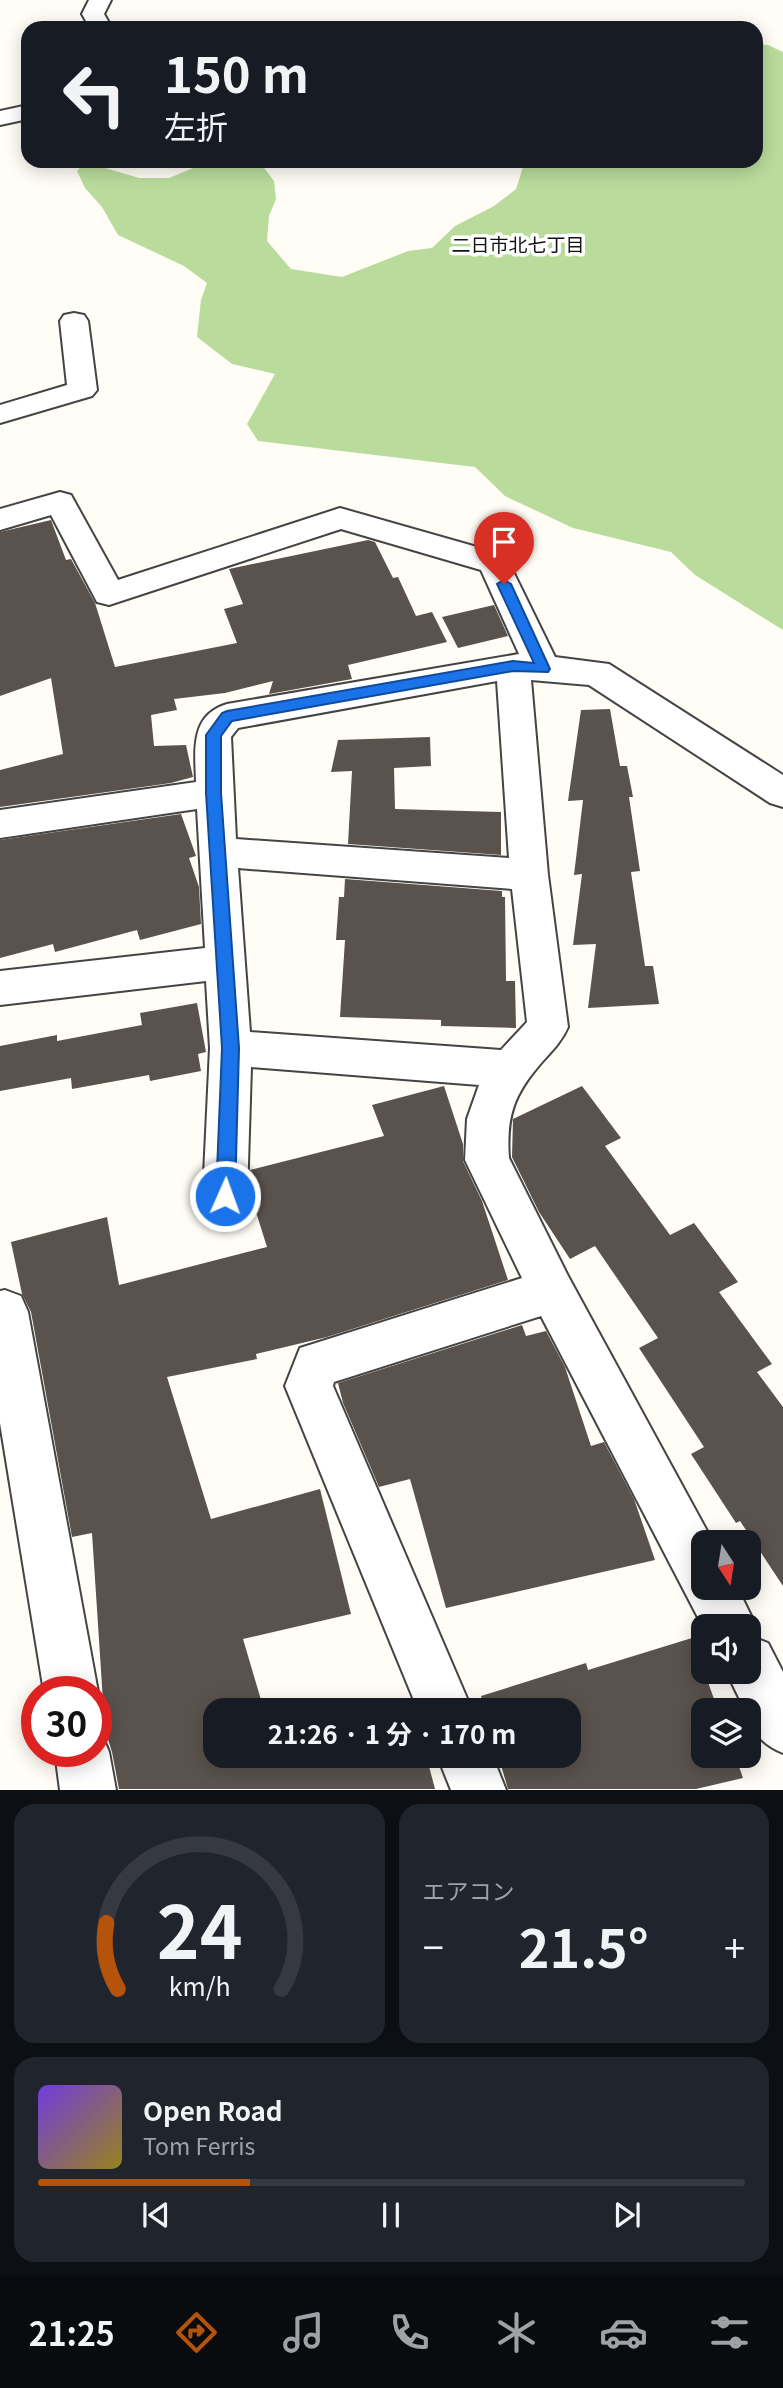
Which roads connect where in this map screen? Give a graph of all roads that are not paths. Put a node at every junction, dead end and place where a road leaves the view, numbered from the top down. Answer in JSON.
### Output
{"nodes":[{"id":1,"x":100,"y":0,"type":"edge"},
{"id":2,"x":98,"y":21,"type":"edge"},
{"id":3,"x":21,"y":114,"type":"edge"},
{"id":4,"x":0,"y":118,"type":"edge"},
{"id":5,"x":74,"y":321,"type":"dead end"},
{"id":6,"x":0,"y":414,"type":"edge"},
{"id":7,"x":0,"y":520,"type":"edge"},
{"id":8,"x":528,"y":667,"type":"junction"},
{"id":9,"x":214,"y":793,"type":"junction"},
{"id":10,"x":783,"y":793,"type":"edge"},
{"id":11,"x":0,"y":824,"type":"edge"},
{"id":12,"x":218,"y":852,"type":"junction"},
{"id":13,"x":529,"y":875,"type":"junction"},
{"id":14,"x":226,"y":962,"type":"junction"},
{"id":15,"x":0,"y":988,"type":"edge"},
{"id":16,"x":231,"y":1048,"type":"junction"},
{"id":17,"x":508,"y":1069,"type":"junction"},
{"id":18,"x":225,"y":1196,"type":"dead end"},
{"id":19,"x":552,"y":1291,"type":"junction"},
{"id":20,"x":2,"y":1303,"type":"edge"},
{"id":21,"x":691,"y":1552,"type":"edge"},
{"id":22,"x":68,"y":1676,"type":"edge"},
{"id":23,"x":761,"y":1684,"type":"edge"},
{"id":24,"x":440,"y":1698,"type":"edge"},
{"id":25,"x":783,"y":1726,"type":"edge"},
{"id":26,"x":84,"y":1767,"type":"edge"},
{"id":27,"x":470,"y":1768,"type":"edge"},
{"id":28,"x":88,"y":1790,"type":"edge"},
{"id":29,"x":479,"y":1790,"type":"edge"}],
"edges":[{"from":1,"to":2,"type":"street"},
{"from":3,"to":4,"type":"street"},
{"from":5,"to":6,"type":"street"},
{"from":7,"to":8,"type":"street"},
{"from":8,"to":9,"type":"street"},
{"from":8,"to":10,"type":"street"},
{"from":8,"to":13,"type":"street"},
{"from":9,"to":11,"type":"street"},
{"from":9,"to":12,"type":"street"},
{"from":12,"to":13,"type":"street"},
{"from":12,"to":14,"type":"street"},
{"from":13,"to":17,"type":"street"},
{"from":14,"to":15,"type":"street"},
{"from":14,"to":16,"type":"street"},
{"from":16,"to":17,"type":"street"},
{"from":16,"to":18,"type":"street"},
{"from":17,"to":19,"type":"street"},
{"from":19,"to":21,"type":"street"},
{"from":19,"to":24,"type":"street"},
{"from":20,"to":22,"type":"street"},
{"from":23,"to":25,"type":"street"},
{"from":26,"to":28,"type":"street"},
{"from":27,"to":29,"type":"street"}]}
